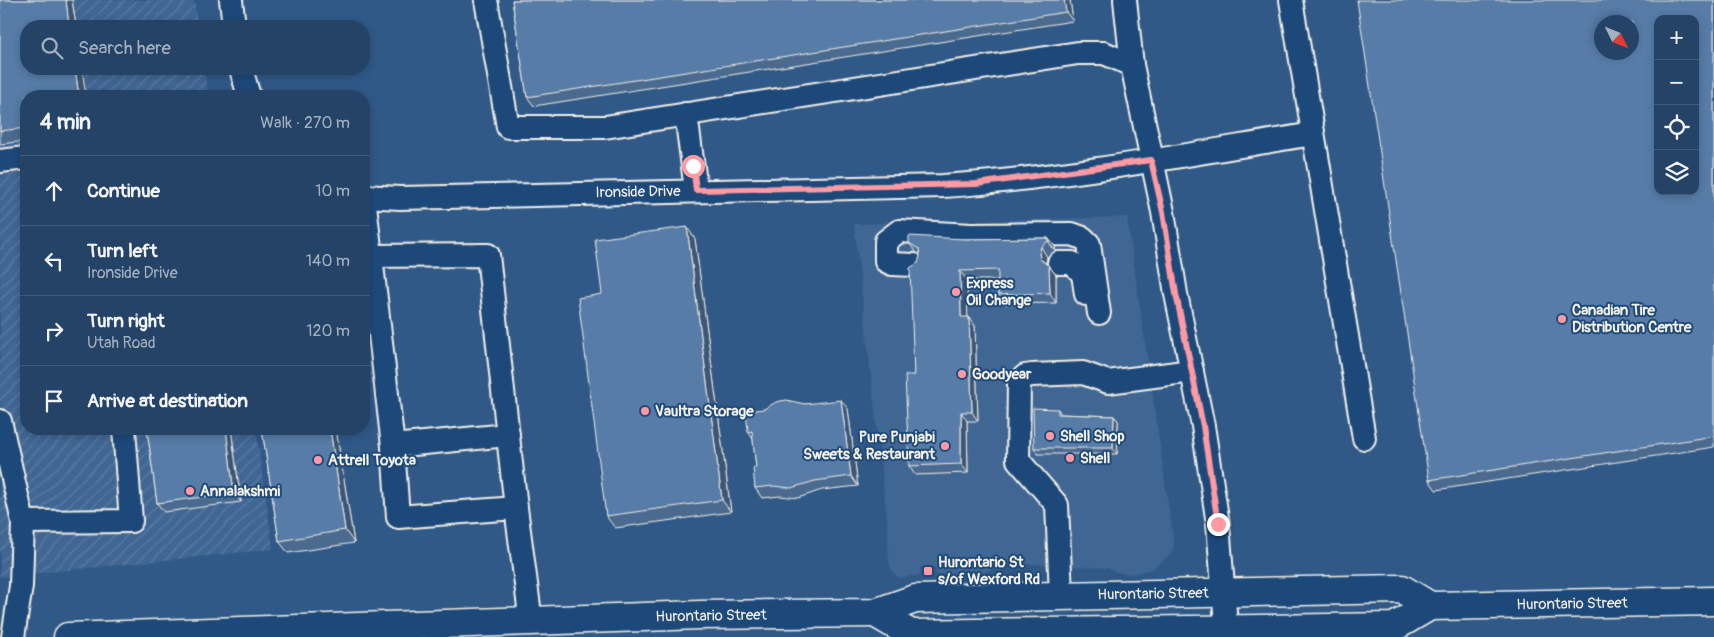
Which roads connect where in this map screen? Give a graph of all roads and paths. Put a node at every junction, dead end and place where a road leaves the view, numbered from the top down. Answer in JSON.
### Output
{"nodes":[{"id":1,"x":231,"y":0,"type":"edge"},
{"id":2,"x":486,"y":0,"type":"edge"},
{"id":3,"x":1125,"y":0,"type":"edge"},
{"id":4,"x":1291,"y":0,"type":"edge"},
{"id":5,"x":233,"y":20,"type":"edge"},
{"id":6,"x":1132,"y":65,"type":"junction"},
{"id":7,"x":243,"y":75,"type":"edge"},
{"id":8,"x":247,"y":90,"type":"edge"},
{"id":9,"x":686,"y":114,"type":"junction"},
{"id":10,"x":1313,"y":134,"type":"junction"},
{"id":11,"x":20,"y":159,"type":"edge"},
{"id":12,"x":1151,"y":160,"type":"junction"},
{"id":13,"x":0,"y":161,"type":"edge"},
{"id":14,"x":696,"y":190,"type":"junction"},
{"id":15,"x":370,"y":196,"type":"edge"},
{"id":16,"x":370,"y":256,"type":"joint"},
{"id":17,"x":1059,"y":263,"type":"dead end"},
{"id":18,"x":914,"y":265,"type":"edge"},
{"id":19,"x":1192,"y":371,"type":"junction"},
{"id":20,"x":0,"y":421,"type":"edge"},
{"id":21,"x":124,"y":435,"type":"edge"},
{"id":22,"x":508,"y":435,"type":"junction"},
{"id":23,"x":1364,"y":438,"type":"dead end"},
{"id":24,"x":393,"y":446,"type":"junction"},
{"id":25,"x":516,"y":508,"type":"junction"},
{"id":26,"x":22,"y":522,"type":"junction"},
{"id":27,"x":1223,"y":592,"type":"junction"},
{"id":28,"x":1061,"y":595,"type":"junction"},
{"id":29,"x":1714,"y":602,"type":"edge"},
{"id":30,"x":1430,"y":606,"type":"junction"},
{"id":31,"x":875,"y":613,"type":"junction"},
{"id":32,"x":531,"y":622,"type":"junction"},
{"id":33,"x":1226,"y":633,"type":"edge"},
{"id":34,"x":1020,"y":636,"type":"edge"},
{"id":35,"x":13,"y":637,"type":"edge"},
{"id":36,"x":68,"y":637,"type":"edge"}],
"edges":[{"from":1,"to":5,"type":"street"},
{"from":2,"to":9,"type":"street"},
{"from":3,"to":6,"type":"street"},
{"from":4,"to":10,"type":"street"},
{"from":6,"to":9,"type":"street"},
{"from":6,"to":12,"type":"street"},
{"from":7,"to":8,"type":"street"},
{"from":9,"to":14,"type":"street"},
{"from":10,"to":12,"type":"street","name":"Ironside Drive"},
{"from":10,"to":23,"type":"street"},
{"from":11,"to":13,"type":"street"},
{"from":12,"to":14,"type":"street","name":"Ironside Drive"},
{"from":12,"to":19,"type":"street"},
{"from":14,"to":15,"type":"street","name":"Ironside Drive"},
{"from":16,"to":22,"type":"street"},
{"from":16,"to":24,"type":"street"},
{"from":17,"to":18,"type":"street"},
{"from":19,"to":27,"type":"street"},
{"from":19,"to":28,"type":"street"},
{"from":20,"to":26,"type":"street"},
{"from":21,"to":26,"type":"street"},
{"from":22,"to":24,"type":"street"},
{"from":22,"to":25,"type":"street"},
{"from":24,"to":25,"type":"street"},
{"from":25,"to":32,"type":"street"},
{"from":26,"to":35,"type":"street"},
{"from":27,"to":28,"type":"main road","name":"Hurontario Street"},
{"from":27,"to":30,"type":"main road","name":"Hurontario Street"},
{"from":27,"to":33,"type":"street"},
{"from":28,"to":31,"type":"main road","name":"Hurontario Street"},
{"from":29,"to":30,"type":"main road","name":"Hurontario Street"},
{"from":30,"to":33,"type":"main road","name":"Hurontario Street"},
{"from":31,"to":32,"type":"main road","name":"Hurontario Street"},
{"from":31,"to":34,"type":"main road","name":"Hurontario Street"},
{"from":32,"to":36,"type":"main road","name":"Hurontario Street"},
{"from":33,"to":34,"type":"main road","name":"Hurontario Street"}]}
